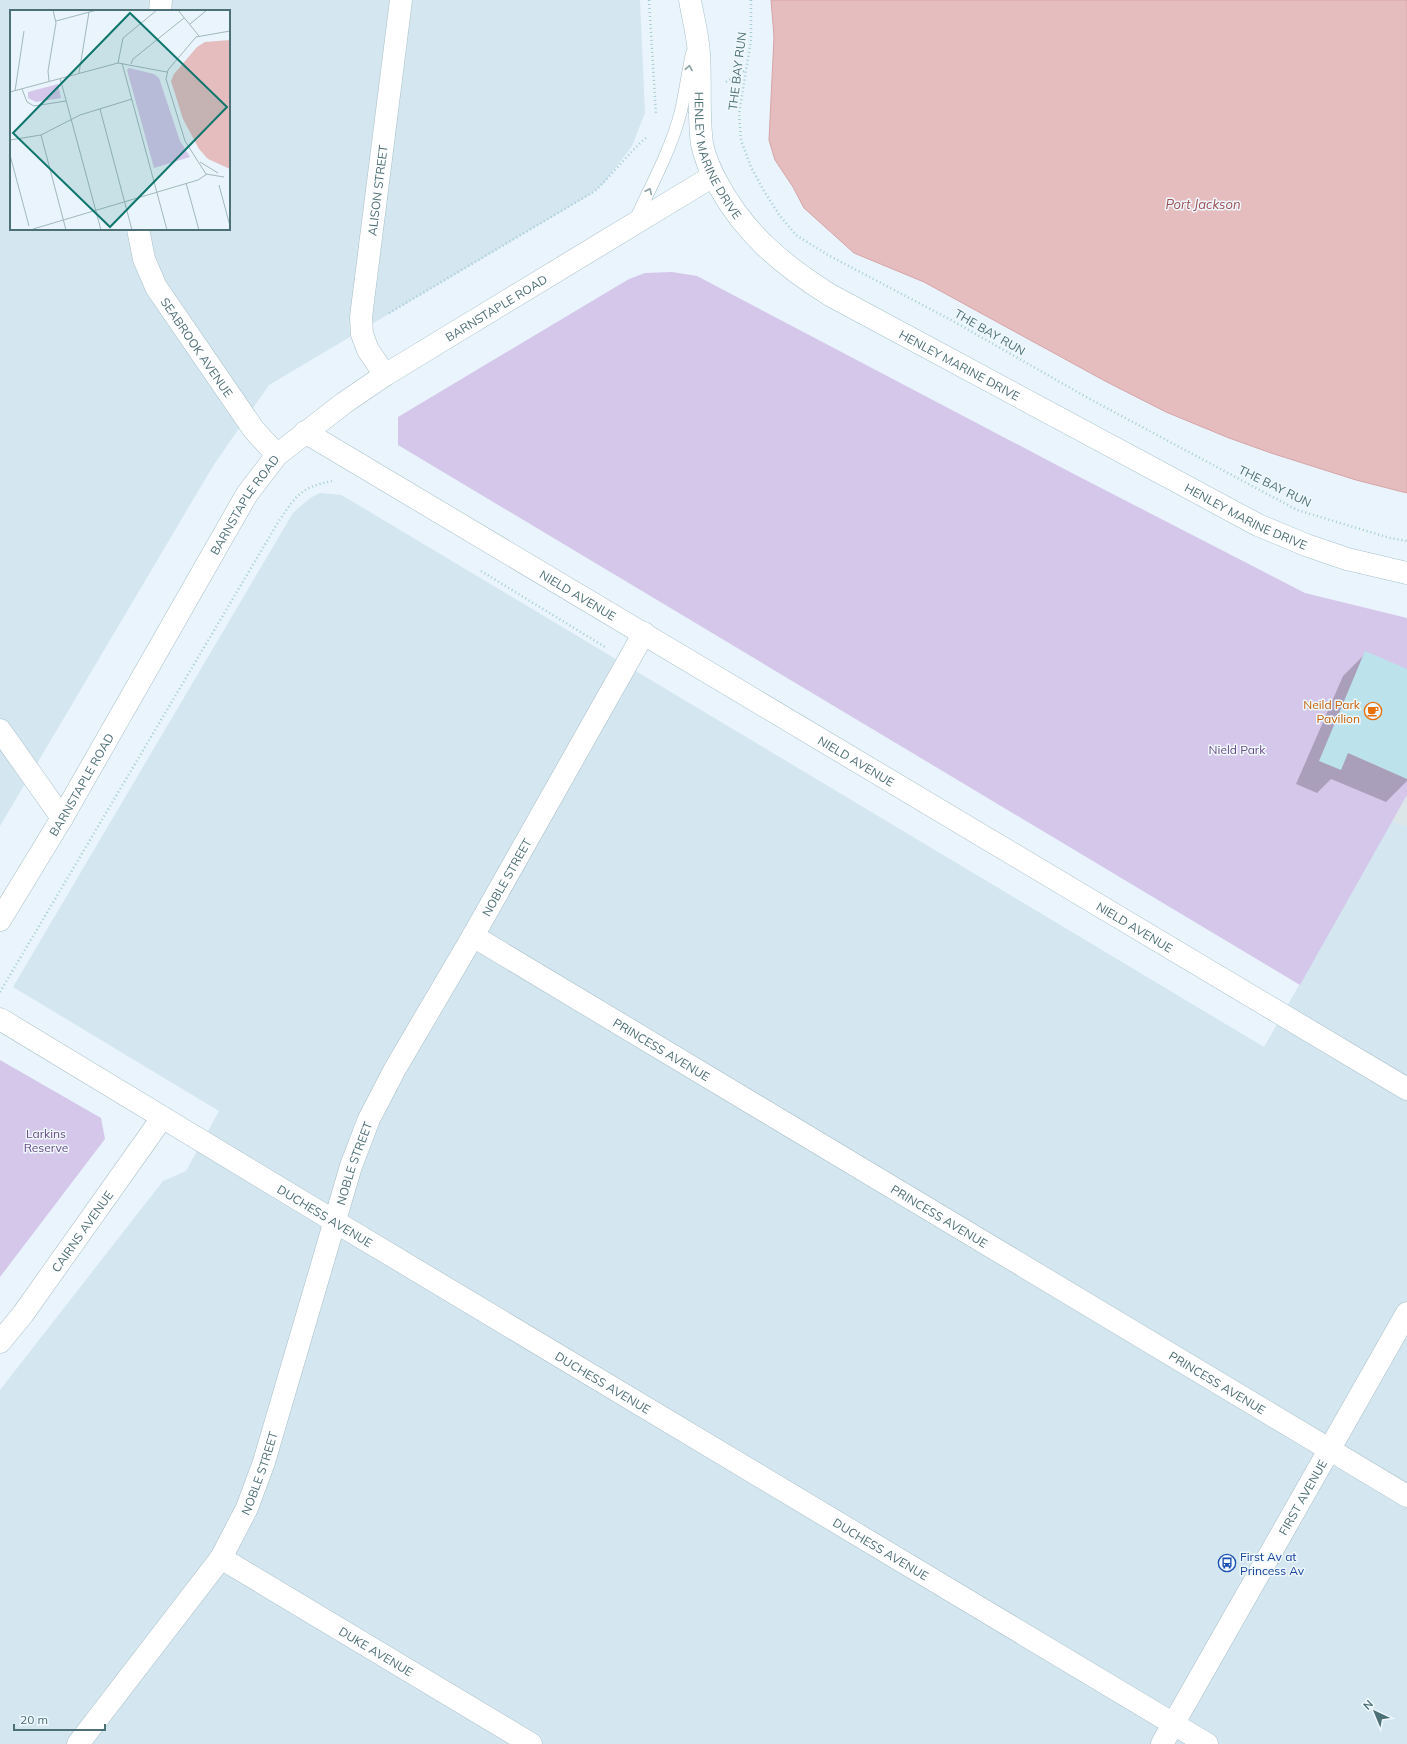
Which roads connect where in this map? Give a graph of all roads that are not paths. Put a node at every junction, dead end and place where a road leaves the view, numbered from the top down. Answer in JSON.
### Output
{"nodes":[{"id":1,"x":161,"y":0,"type":"edge"},
{"id":2,"x":401,"y":0,"type":"edge"},
{"id":3,"x":690,"y":0,"type":"edge"},
{"id":4,"x":160,"y":10,"type":"edge"},
{"id":5,"x":695,"y":33,"type":"junction"},
{"id":6,"x":713,"y":176,"type":"junction"},
{"id":7,"x":631,"y":226,"type":"junction"},
{"id":8,"x":138,"y":230,"type":"edge"},
{"id":9,"x":385,"y":375,"type":"junction"},
{"id":10,"x":306,"y":432,"type":"junction"},
{"id":11,"x":277,"y":455,"type":"junction"},
{"id":12,"x":1407,"y":574,"type":"edge"},
{"id":13,"x":644,"y":633,"type":"junction"},
{"id":14,"x":0,"y":730,"type":"edge"},
{"id":15,"x":62,"y":818,"type":"junction"},
{"id":16,"x":0,"y":920,"type":"edge"},
{"id":17,"x":472,"y":936,"type":"junction"},
{"id":18,"x":0,"y":1019,"type":"edge"},
{"id":19,"x":1407,"y":1089,"type":"edge"},
{"id":20,"x":162,"y":1118,"type":"junction"},
{"id":21,"x":334,"y":1221,"type":"junction"},
{"id":22,"x":1407,"y":1314,"type":"edge"},
{"id":23,"x":0,"y":1342,"type":"edge"},
{"id":24,"x":1330,"y":1450,"type":"junction"},
{"id":25,"x":1407,"y":1496,"type":"edge"},
{"id":26,"x":221,"y":1558,"type":"junction"},
{"id":27,"x":1173,"y":1724,"type":"junction"},
{"id":28,"x":78,"y":1744,"type":"edge"},
{"id":29,"x":531,"y":1744,"type":"edge"},
{"id":30,"x":1162,"y":1744,"type":"edge"},
{"id":31,"x":1207,"y":1744,"type":"edge"}],
"edges":[{"from":1,"to":4,"type":"street"},
{"from":2,"to":9,"type":"street","name":"ALISON STREET"},
{"from":3,"to":5,"type":"street","name":"HENLEY MARINE DRIVE"},
{"from":5,"to":6,"type":"street","name":"HENLEY MARINE DRIVE"},
{"from":7,"to":5,"type":"lane","one_way":true},
{"from":6,"to":7,"type":"street","name":"BARNSTAPLE ROAD"},
{"from":6,"to":12,"type":"street","name":"HENLEY MARINE DRIVE"},
{"from":7,"to":9,"type":"street","name":"BARNSTAPLE ROAD"},
{"from":8,"to":11,"type":"street","name":"SEABROOK AVENUE"},
{"from":9,"to":10,"type":"street","name":"BARNSTAPLE ROAD"},
{"from":10,"to":11,"type":"street","name":"BARNSTAPLE ROAD"},
{"from":10,"to":13,"type":"street","name":"NIELD AVENUE"},
{"from":11,"to":15,"type":"street","name":"BARNSTAPLE ROAD"},
{"from":13,"to":17,"type":"street","name":"NOBLE STREET"},
{"from":13,"to":19,"type":"street","name":"NIELD AVENUE"},
{"from":14,"to":15,"type":"street"},
{"from":15,"to":16,"type":"street","name":"BARNSTAPLE ROAD"},
{"from":17,"to":21,"type":"street","name":"NOBLE STREET"},
{"from":17,"to":24,"type":"street","name":"PRINCESS AVENUE"},
{"from":18,"to":20,"type":"street","name":"DUCHESS AVENUE"},
{"from":20,"to":21,"type":"street","name":"DUCHESS AVENUE"},
{"from":20,"to":23,"type":"street","name":"CAIRNS AVENUE"},
{"from":21,"to":26,"type":"street","name":"NOBLE STREET"},
{"from":21,"to":27,"type":"street","name":"DUCHESS AVENUE"},
{"from":22,"to":24,"type":"street","name":"FIRST AVENUE"},
{"from":24,"to":25,"type":"street","name":"PRINCESS AVENUE"},
{"from":24,"to":27,"type":"street","name":"FIRST AVENUE"},
{"from":26,"to":28,"type":"street","name":"NOBLE STREET"},
{"from":26,"to":29,"type":"street","name":"DUKE AVENUE"},
{"from":27,"to":30,"type":"street","name":"FIRST AVENUE"},
{"from":27,"to":31,"type":"street","name":"DUCHESS AVENUE"}]}
